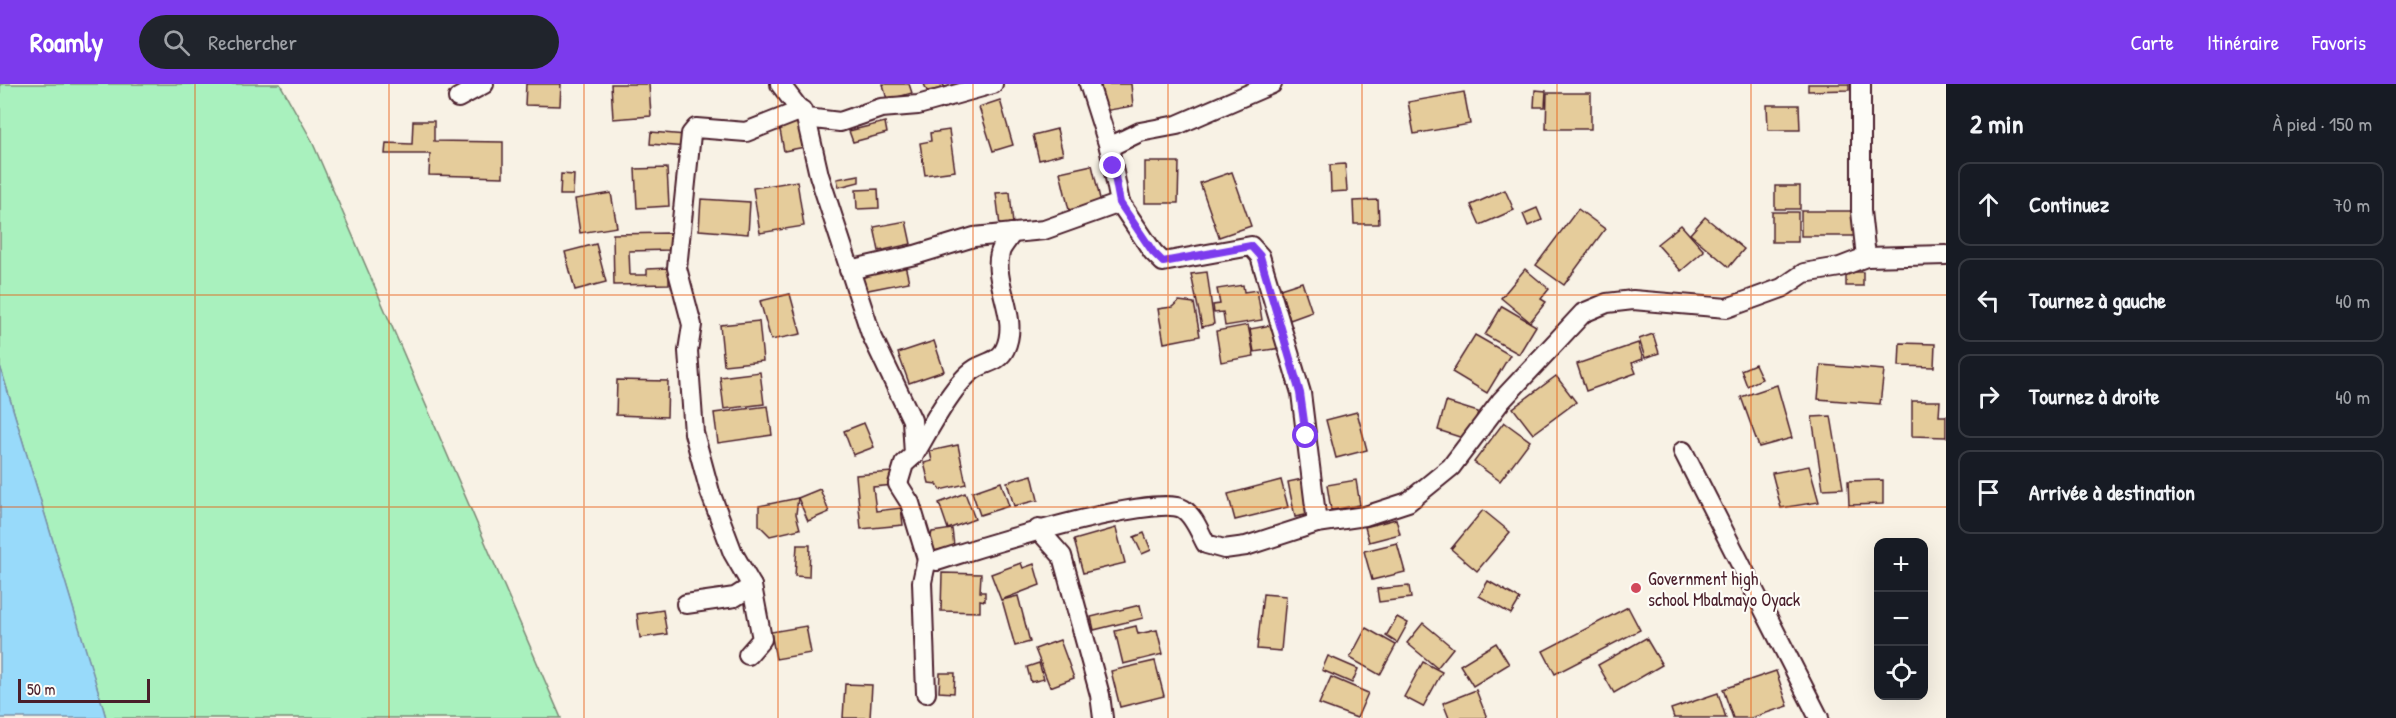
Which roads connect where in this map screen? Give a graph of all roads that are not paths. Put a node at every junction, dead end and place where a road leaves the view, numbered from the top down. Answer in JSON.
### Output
{"nodes":[{"id":1,"x":484,"y":84,"type":"edge"},
{"id":2,"x":780,"y":84,"type":"edge"},
{"id":3,"x":993,"y":84,"type":"edge"},
{"id":4,"x":1089,"y":84,"type":"edge"},
{"id":5,"x":1272,"y":84,"type":"edge"},
{"id":6,"x":1861,"y":84,"type":"edge"},
{"id":7,"x":458,"y":98,"type":"dead end"},
{"id":8,"x":804,"y":114,"type":"junction"},
{"id":9,"x":1109,"y":147,"type":"junction"},
{"id":10,"x":1120,"y":203,"type":"junction"},
{"id":11,"x":1012,"y":233,"type":"junction"},
{"id":12,"x":1946,"y":255,"type":"edge"},
{"id":13,"x":1866,"y":257,"type":"junction"},
{"id":14,"x":849,"y":270,"type":"junction"},
{"id":15,"x":1683,"y":451,"type":"dead end"},
{"id":16,"x":914,"y":455,"type":"junction"},
{"id":17,"x":1317,"y":523,"type":"junction"},
{"id":18,"x":1038,"y":530,"type":"junction"},
{"id":19,"x":927,"y":559,"type":"junction"},
{"id":20,"x":752,"y":586,"type":"junction"},
{"id":21,"x":686,"y":604,"type":"dead end"},
{"id":22,"x":748,"y":656,"type":"dead end"},
{"id":23,"x":926,"y":693,"type":"dead end"},
{"id":24,"x":1103,"y":718,"type":"edge"},
{"id":25,"x":1819,"y":718,"type":"edge"}],
"edges":[{"from":1,"to":7,"type":"street"},
{"from":2,"to":8,"type":"street"},
{"from":3,"to":8,"type":"street"},
{"from":4,"to":9,"type":"street"},
{"from":5,"to":9,"type":"street"},
{"from":6,"to":13,"type":"street"},
{"from":8,"to":14,"type":"street"},
{"from":8,"to":20,"type":"street"},
{"from":9,"to":10,"type":"street"},
{"from":10,"to":11,"type":"street"},
{"from":10,"to":17,"type":"street"},
{"from":11,"to":14,"type":"street"},
{"from":11,"to":16,"type":"street"},
{"from":12,"to":13,"type":"street"},
{"from":13,"to":17,"type":"street"},
{"from":14,"to":16,"type":"street"},
{"from":15,"to":25,"type":"street"},
{"from":16,"to":19,"type":"street"},
{"from":17,"to":18,"type":"street"},
{"from":18,"to":19,"type":"street"},
{"from":18,"to":24,"type":"street"},
{"from":19,"to":23,"type":"street"},
{"from":20,"to":21,"type":"street"},
{"from":20,"to":22,"type":"street"}]}
